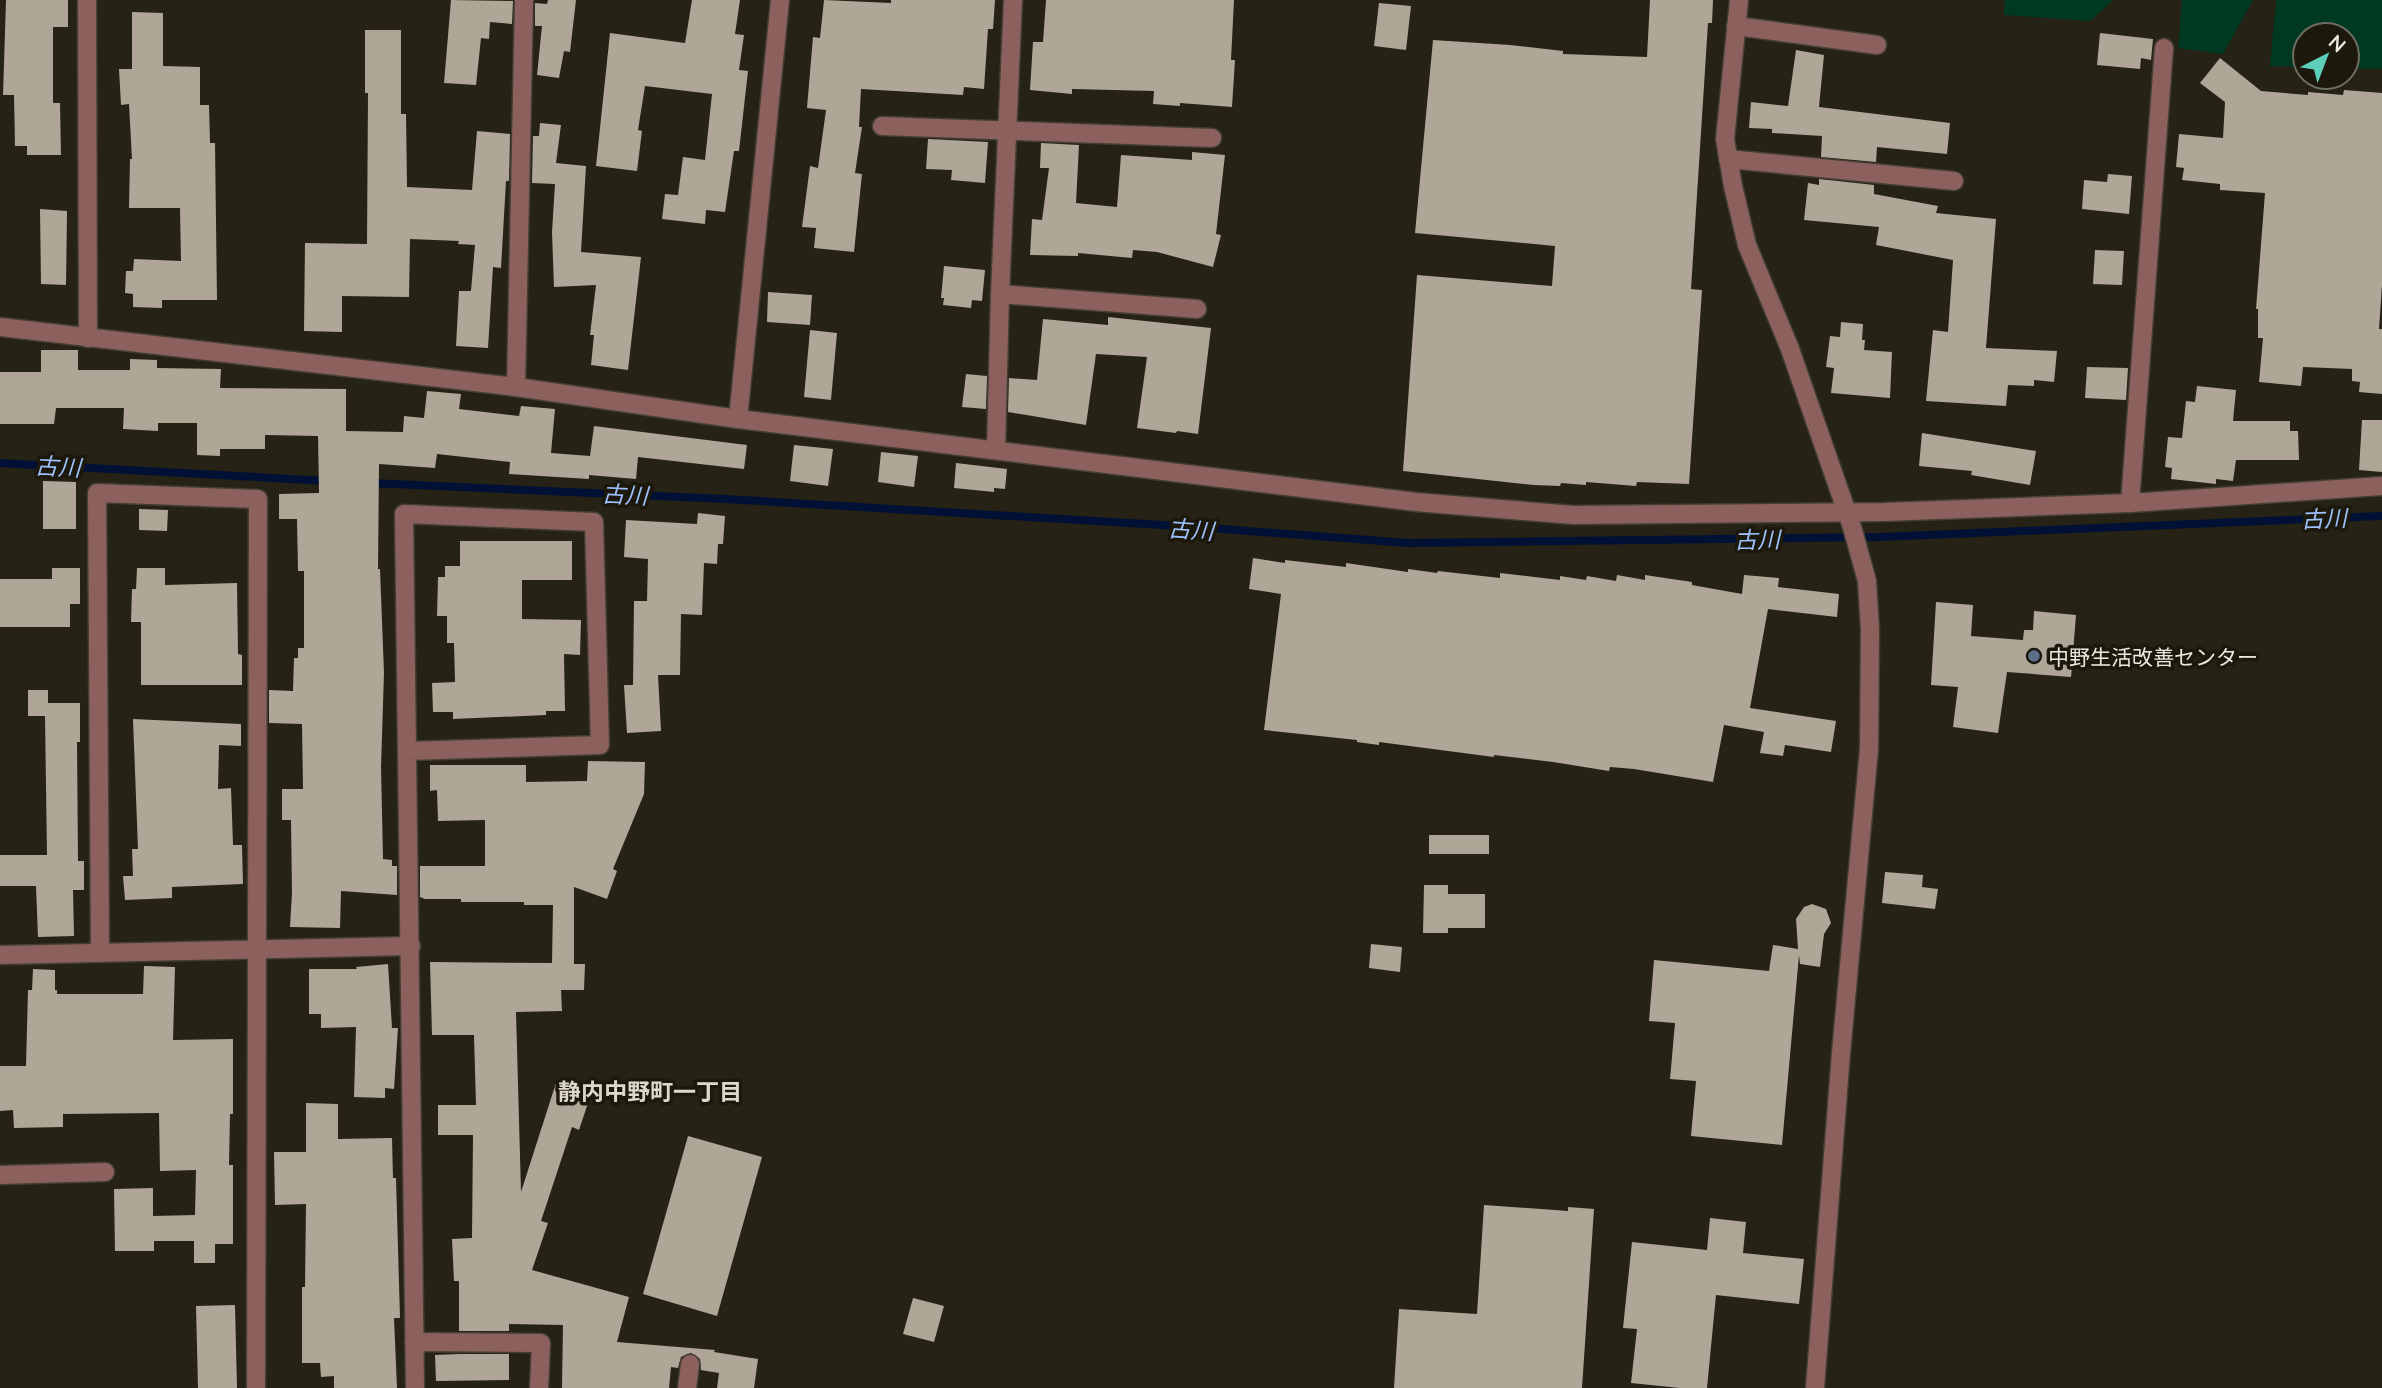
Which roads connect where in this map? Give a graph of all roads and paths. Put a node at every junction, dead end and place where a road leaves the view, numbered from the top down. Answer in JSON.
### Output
{"nodes":[{"id":1,"x":86,"y":0,"type":"edge"},
{"id":2,"x":524,"y":0,"type":"edge"},
{"id":3,"x":780,"y":0,"type":"edge"},
{"id":4,"x":1013,"y":0,"type":"edge"},
{"id":5,"x":1739,"y":0,"type":"edge"},
{"id":6,"x":1736,"y":26,"type":"junction"},
{"id":7,"x":1877,"y":45,"type":"dead end"},
{"id":8,"x":2164,"y":48,"type":"dead end"},
{"id":9,"x":882,"y":126,"type":"dead end"},
{"id":10,"x":1006,"y":130,"type":"junction"},
{"id":11,"x":1212,"y":138,"type":"dead end"},
{"id":12,"x":1728,"y":159,"type":"junction"},
{"id":13,"x":1954,"y":181,"type":"dead end"},
{"id":14,"x":1000,"y":294,"type":"junction"},
{"id":15,"x":1197,"y":309,"type":"dead end"},
{"id":16,"x":0,"y":327,"type":"edge"},
{"id":17,"x":88,"y":338,"type":"junction"},
{"id":18,"x":516,"y":387,"type":"junction"},
{"id":19,"x":738,"y":419,"type":"junction"},
{"id":20,"x":996,"y":450,"type":"junction"},
{"id":21,"x":2382,"y":486,"type":"edge"},
{"id":22,"x":2130,"y":503,"type":"junction"},
{"id":23,"x":1847,"y":511,"type":"junction"},
{"id":24,"x":408,"y":751,"type":"junction"},
{"id":25,"x":411,"y":946,"type":"junction"},
{"id":26,"x":255,"y":950,"type":"junction"},
{"id":27,"x":100,"y":951,"type":"junction"},
{"id":28,"x":0,"y":955,"type":"edge"},
{"id":29,"x":105,"y":1171,"type":"dead end"},
{"id":30,"x":0,"y":1175,"type":"edge"},
{"id":31,"x":415,"y":1342,"type":"junction"},
{"id":32,"x":690,"y":1364,"type":"dead end"},
{"id":33,"x":256,"y":1388,"type":"edge"},
{"id":34,"x":415,"y":1388,"type":"edge"},
{"id":35,"x":539,"y":1388,"type":"edge"},
{"id":36,"x":687,"y":1388,"type":"edge"},
{"id":37,"x":1815,"y":1388,"type":"edge"}],
"edges":[{"from":1,"to":17,"type":"street"},
{"from":2,"to":18,"type":"street"},
{"from":3,"to":19,"type":"street"},
{"from":4,"to":10,"type":"street"},
{"from":5,"to":6,"type":"street"},
{"from":6,"to":7,"type":"street"},
{"from":6,"to":12,"type":"street"},
{"from":8,"to":22,"type":"street"},
{"from":9,"to":10,"type":"street"},
{"from":10,"to":11,"type":"street"},
{"from":10,"to":14,"type":"street"},
{"from":12,"to":13,"type":"street"},
{"from":12,"to":23,"type":"street"},
{"from":14,"to":15,"type":"street"},
{"from":14,"to":20,"type":"street"},
{"from":16,"to":17,"type":"street"},
{"from":17,"to":18,"type":"street"},
{"from":18,"to":19,"type":"street"},
{"from":19,"to":20,"type":"street"},
{"from":20,"to":23,"type":"street"},
{"from":21,"to":22,"type":"street"},
{"from":22,"to":23,"type":"street"},
{"from":23,"to":37,"type":"street"},
{"from":24,"to":24,"type":"street"},
{"from":24,"to":25,"type":"street"},
{"from":25,"to":26,"type":"street"},
{"from":25,"to":31,"type":"street"},
{"from":26,"to":27,"type":"street"},
{"from":26,"to":27,"type":"street"},
{"from":26,"to":33,"type":"street"},
{"from":27,"to":28,"type":"street"},
{"from":29,"to":30,"type":"street"},
{"from":31,"to":34,"type":"street"},
{"from":31,"to":35,"type":"street"},
{"from":32,"to":36,"type":"street"}]}
